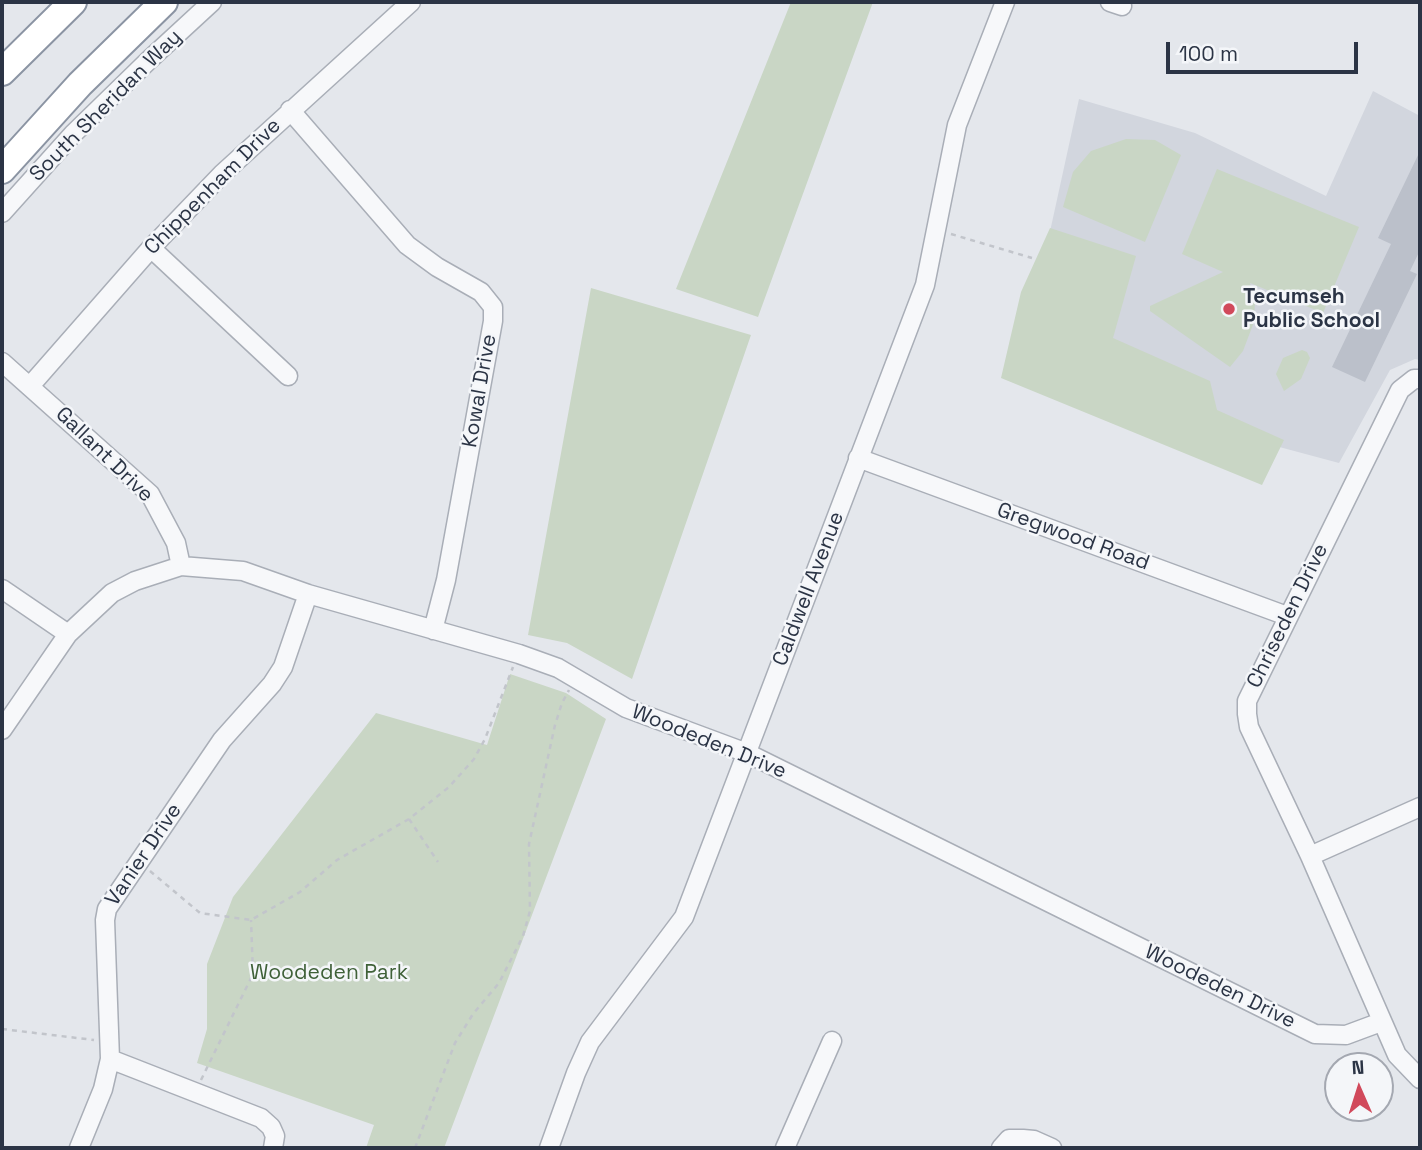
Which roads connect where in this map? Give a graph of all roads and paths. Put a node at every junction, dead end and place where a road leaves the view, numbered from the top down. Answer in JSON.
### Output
{"nodes":[{"id":1,"x":73,"y":2,"type":"edge"},
{"id":2,"x":164,"y":2,"type":"edge"},
{"id":3,"x":212,"y":2,"type":"edge"},
{"id":4,"x":411,"y":2,"type":"edge"},
{"id":5,"x":1005,"y":2,"type":"edge"},
{"id":6,"x":2,"y":72,"type":"edge"},
{"id":7,"x":290,"y":110,"type":"junction"},
{"id":8,"x":1420,"y":132,"type":"edge"},
{"id":9,"x":1420,"y":140,"type":"edge"},
{"id":10,"x":2,"y":170,"type":"edge"},
{"id":11,"x":2,"y":213,"type":"edge"},
{"id":12,"x":935,"y":230,"type":"junction"},
{"id":13,"x":151,"y":248,"type":"junction"},
{"id":14,"x":1032,"y":258,"type":"dead end"},
{"id":15,"x":2,"y":362,"type":"edge"},
{"id":16,"x":288,"y":376,"type":"dead end"},
{"id":17,"x":1420,"y":379,"type":"edge"},
{"id":18,"x":30,"y":386,"type":"junction"},
{"id":19,"x":858,"y":458,"type":"junction"},
{"id":20,"x":181,"y":566,"type":"junction"},
{"id":21,"x":2,"y":589,"type":"edge"},
{"id":22,"x":308,"y":594,"type":"junction"},
{"id":23,"x":1287,"y":616,"type":"junction"},
{"id":24,"x":433,"y":630,"type":"junction"},
{"id":25,"x":68,"y":634,"type":"junction"},
{"id":26,"x":519,"y":654,"type":"junction"},
{"id":27,"x":576,"y":678,"type":"junction"},
{"id":28,"x":2,"y":730,"type":"edge"},
{"id":29,"x":747,"y":753,"type":"junction"},
{"id":30,"x":1420,"y":807,"type":"edge"},
{"id":31,"x":409,"y":819,"type":"junction"},
{"id":32,"x":1310,"y":856,"type":"junction"},
{"id":33,"x":138,"y":861,"type":"junction"},
{"id":34,"x":438,"y":862,"type":"dead end"},
{"id":35,"x":251,"y":920,"type":"junction"},
{"id":36,"x":1381,"y":1022,"type":"junction"},
{"id":37,"x":2,"y":1029,"type":"edge"},
{"id":38,"x":832,"y":1041,"type":"dead end"},
{"id":39,"x":109,"y":1050,"type":"junction"},
{"id":40,"x":1420,"y":1079,"type":"edge"},
{"id":41,"x":195,"y":1093,"type":"junction"},
{"id":42,"x":79,"y":1148,"type":"edge"},
{"id":43,"x":272,"y":1148,"type":"edge"},
{"id":44,"x":415,"y":1148,"type":"edge"},
{"id":45,"x":550,"y":1148,"type":"edge"},
{"id":46,"x":785,"y":1148,"type":"edge"},
{"id":47,"x":1001,"y":1148,"type":"edge"},
{"id":48,"x":1052,"y":1148,"type":"edge"}],
"edges":[{"from":1,"to":6,"type":"highway"},
{"from":2,"to":10,"type":"highway"},
{"from":3,"to":11,"type":"street","name":"South Sheridan Way"},
{"from":4,"to":7,"type":"street","name":"Chippenham Drive"},
{"from":5,"to":12,"type":"street","name":"Caldwell Avenue"},
{"from":7,"to":13,"type":"street","name":"Chippenham Drive"},
{"from":7,"to":24,"type":"street","name":"Kowal Drive"},
{"from":8,"to":9,"type":"path"},
{"from":12,"to":14,"type":"path"},
{"from":12,"to":19,"type":"street","name":"Caldwell Avenue"},
{"from":13,"to":16,"type":"street"},
{"from":13,"to":18,"type":"street","name":"Chippenham Drive"},
{"from":15,"to":18,"type":"street","name":"Gallant Drive"},
{"from":17,"to":23,"type":"street","name":"Chriseden Drive"},
{"from":18,"to":20,"type":"street","name":"Gallant Drive"},
{"from":19,"to":23,"type":"street","name":"Gregwood Road"},
{"from":19,"to":29,"type":"street","name":"Caldwell Avenue"},
{"from":20,"to":22,"type":"street","name":"Woodeden Drive"},
{"from":20,"to":25,"type":"street","name":"Woodeden Drive"},
{"from":21,"to":25,"type":"street"},
{"from":22,"to":24,"type":"street","name":"Woodeden Drive"},
{"from":22,"to":33,"type":"street","name":"Vanier Drive"},
{"from":23,"to":32,"type":"street","name":"Chriseden Drive"},
{"from":24,"to":26,"type":"street","name":"Woodeden Drive"},
{"from":25,"to":28,"type":"street","name":"Woodeden Drive"},
{"from":26,"to":27,"type":"street","name":"Woodeden Drive"},
{"from":26,"to":31,"type":"path"},
{"from":27,"to":29,"type":"street","name":"Woodeden Drive"},
{"from":27,"to":44,"type":"path"},
{"from":29,"to":36,"type":"street","name":"Woodeden Drive"},
{"from":29,"to":45,"type":"street","name":"Caldwell Avenue"},
{"from":30,"to":32,"type":"street"},
{"from":31,"to":34,"type":"path"},
{"from":31,"to":35,"type":"path"},
{"from":32,"to":36,"type":"street","name":"Chriseden Drive"},
{"from":33,"to":35,"type":"path"},
{"from":33,"to":39,"type":"street","name":"Vanier Drive"},
{"from":35,"to":41,"type":"path"},
{"from":36,"to":40,"type":"street"},
{"from":37,"to":39,"type":"path"},
{"from":38,"to":46,"type":"street"},
{"from":39,"to":41,"type":"street"},
{"from":39,"to":42,"type":"street","name":"Vanier Drive"},
{"from":41,"to":43,"type":"street"},
{"from":47,"to":48,"type":"street"}]}
